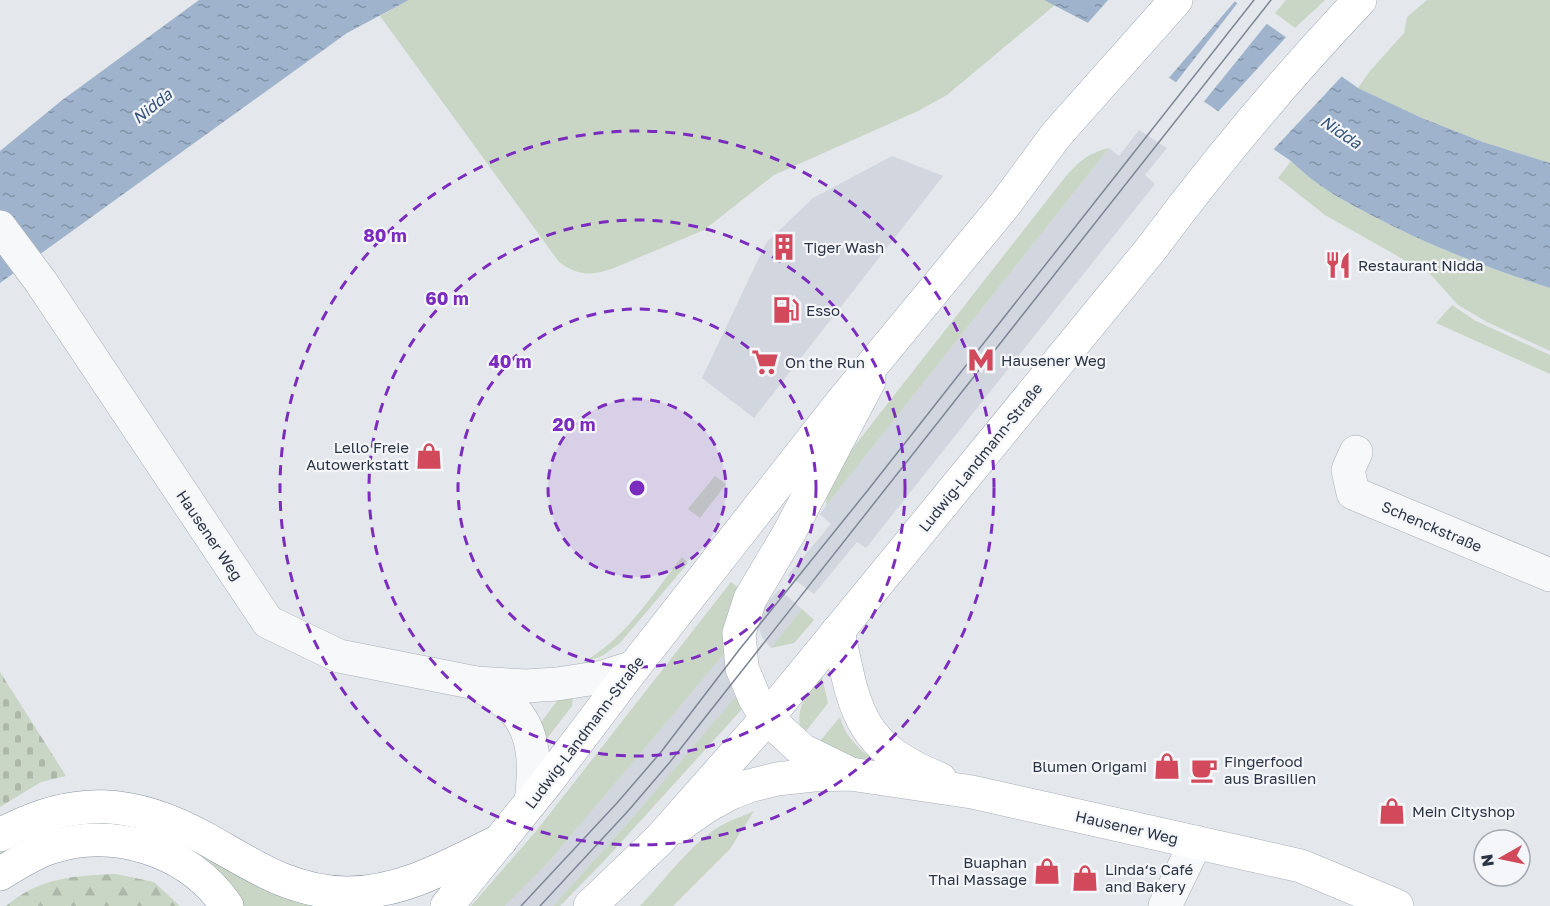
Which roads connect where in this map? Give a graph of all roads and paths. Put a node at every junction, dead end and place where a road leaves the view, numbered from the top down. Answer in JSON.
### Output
{"nodes":[{"id":1,"x":1176,"y":0,"type":"edge"},
{"id":2,"x":1360,"y":0,"type":"edge"},
{"id":3,"x":0,"y":227,"type":"edge"},
{"id":4,"x":886,"y":347,"type":"junction"},
{"id":5,"x":1356,"y":452,"type":"dead end"},
{"id":6,"x":1550,"y":575,"type":"edge"},
{"id":7,"x":838,"y":631,"type":"junction"},
{"id":8,"x":634,"y":667,"type":"junction"},
{"id":9,"x":476,"y":682,"type":"junction"},
{"id":10,"x":767,"y":718,"type":"junction"},
{"id":11,"x":850,"y":774,"type":"junction"},
{"id":12,"x":972,"y":792,"type":"junction"},
{"id":13,"x":531,"y":802,"type":"junction"},
{"id":14,"x":0,"y":835,"type":"edge"},
{"id":15,"x":660,"y":839,"type":"junction"},
{"id":16,"x":501,"y":840,"type":"junction"},
{"id":17,"x":1196,"y":842,"type":"junction"},
{"id":18,"x":0,"y":874,"type":"edge"},
{"id":19,"x":226,"y":906,"type":"edge"},
{"id":20,"x":447,"y":906,"type":"edge"},
{"id":21,"x":590,"y":906,"type":"edge"},
{"id":22,"x":1165,"y":906,"type":"edge"},
{"id":23,"x":1397,"y":906,"type":"edge"}],
"edges":[{"from":1,"to":4,"type":"main road","name":"Ludwig-Landmann-Straße"},
{"from":2,"to":7,"type":"main road","name":"Ludwig-Landmann-Straße"},
{"from":3,"to":9,"type":"street","name":"Hausener Weg"},
{"from":4,"to":8,"type":"main road","name":"Ludwig-Landmann-Straße"},
{"from":4,"to":10,"type":"main road"},
{"from":5,"to":6,"type":"street","name":"Schenckstraße"},
{"from":7,"to":10,"type":"main road","name":"Ludwig-Landmann-Straße"},
{"from":7,"to":12,"type":"main road"},
{"from":8,"to":9,"type":"street","name":"Hausener Weg"},
{"from":8,"to":13,"type":"main road","name":"Ludwig-Landmann-Straße"},
{"from":9,"to":13,"type":"street","name":"Hausener Weg"},
{"from":10,"to":11,"type":"main road"},
{"from":10,"to":15,"type":"main road","name":"Ludwig-Landmann-Straße"},
{"from":11,"to":12,"type":"main road","name":"Hausener Weg"},
{"from":11,"to":15,"type":"main road"},
{"from":12,"to":17,"type":"main road","name":"Hausener Weg"},
{"from":13,"to":16,"type":"main road","name":"Ludwig-Landmann-Straße"},
{"from":14,"to":16,"type":"main road"},
{"from":15,"to":21,"type":"main road","name":"Ludwig-Landmann-Straße"},
{"from":16,"to":20,"type":"main road","name":"Ludwig-Landmann-Straße"},
{"from":17,"to":22,"type":"street"},
{"from":17,"to":23,"type":"main road","name":"Hausener Weg"},
{"from":18,"to":19,"type":"main road"}]}
